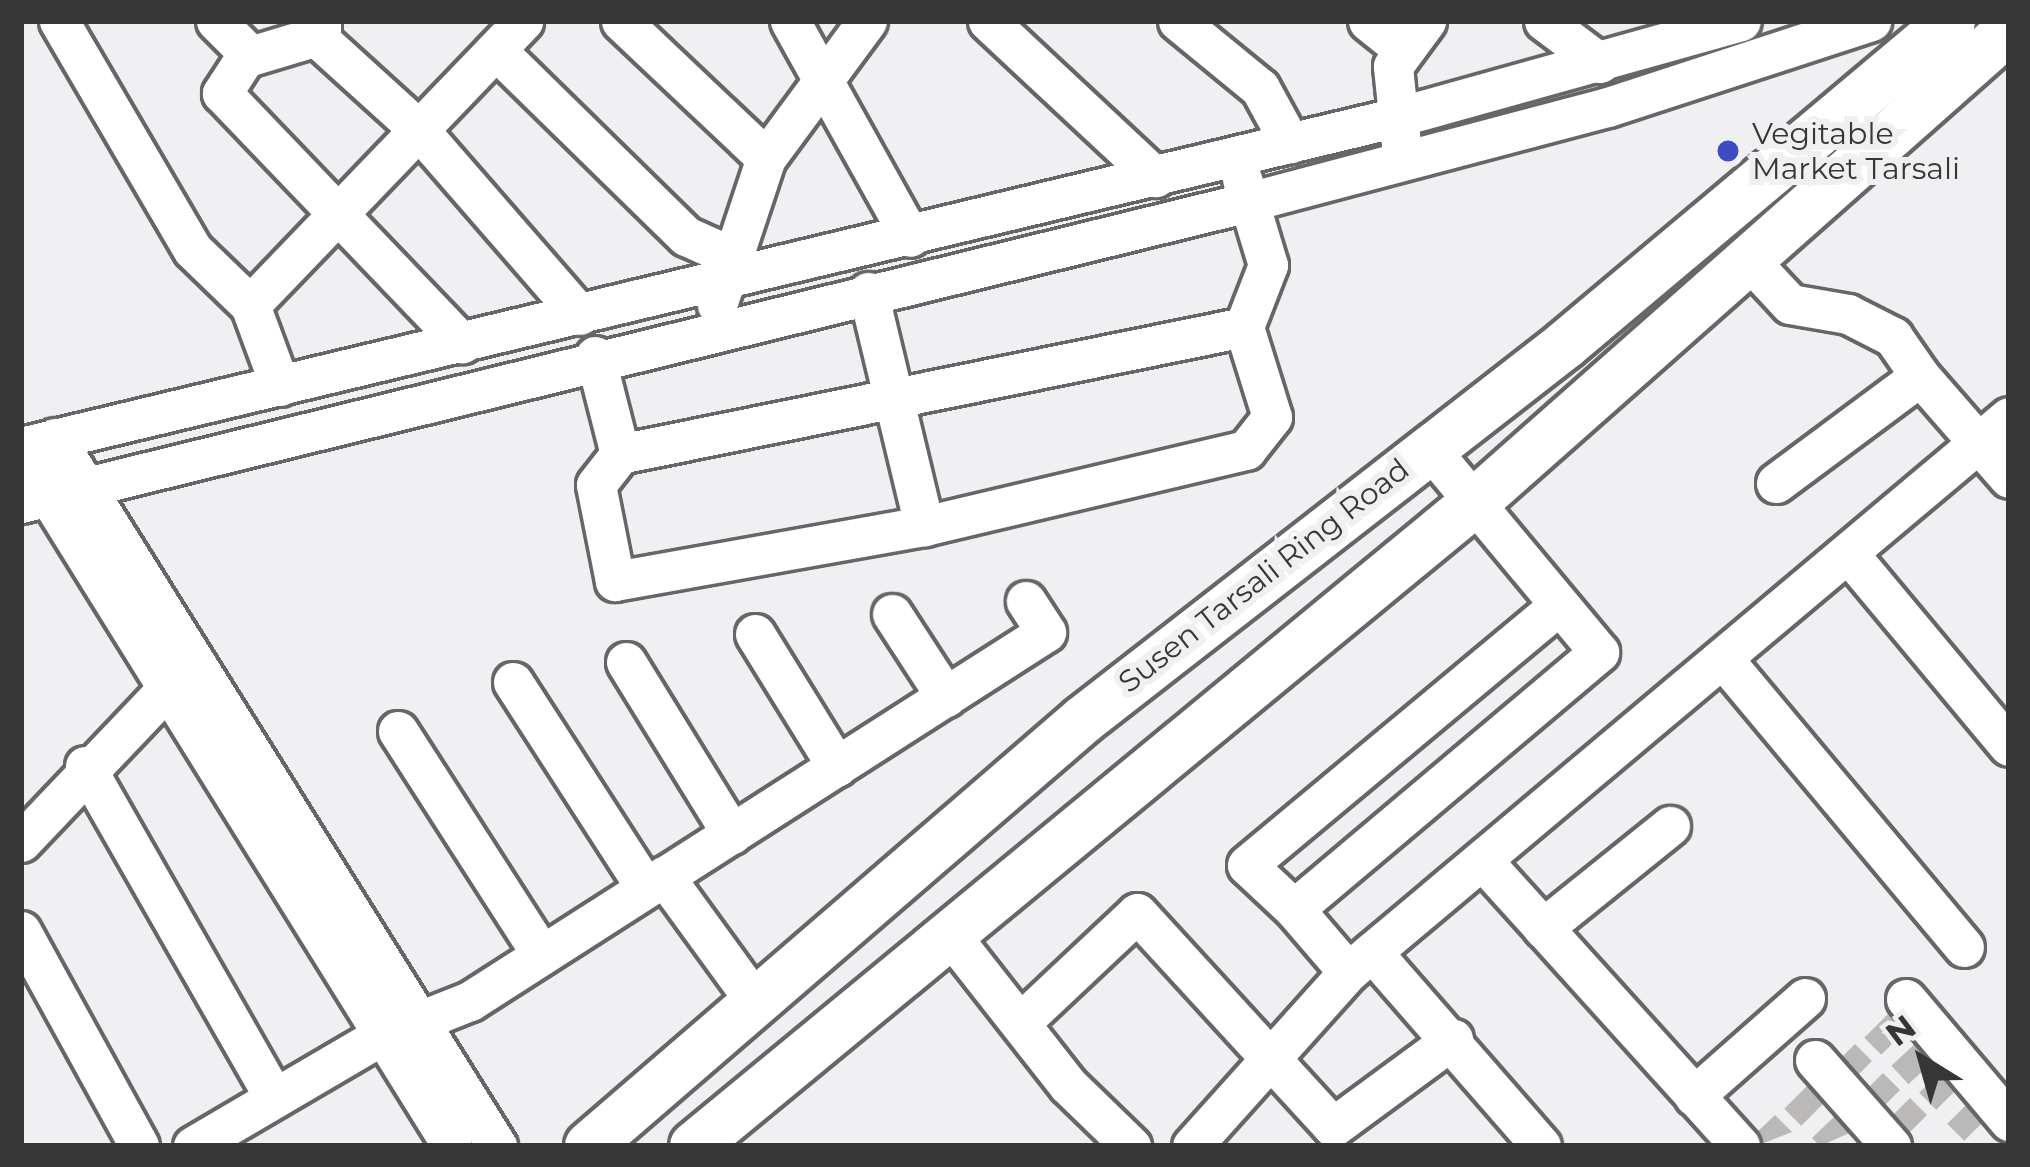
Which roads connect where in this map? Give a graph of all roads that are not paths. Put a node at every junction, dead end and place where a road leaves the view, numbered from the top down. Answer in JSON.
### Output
{"nodes":[{"id":1,"x":59,"y":21,"type":"edge"},
{"id":2,"x":216,"y":21,"type":"edge"},
{"id":3,"x":621,"y":21,"type":"edge"},
{"id":4,"x":790,"y":21,"type":"edge"},
{"id":5,"x":867,"y":21,"type":"edge"},
{"id":6,"x":988,"y":21,"type":"edge"},
{"id":7,"x":1178,"y":21,"type":"edge"},
{"id":8,"x":1368,"y":21,"type":"edge"},
{"id":9,"x":1544,"y":21,"type":"edge"},
{"id":10,"x":1741,"y":21,"type":"edge"},
{"id":11,"x":1871,"y":21,"type":"edge"},
{"id":12,"x":1952,"y":21,"type":"edge"},
{"id":13,"x":319,"y":28,"type":"edge"},
{"id":14,"x":1692,"y":28,"type":"edge"},
{"id":15,"x":2009,"y":30,"type":"edge"},
{"id":16,"x":509,"y":35,"type":"edge"},
{"id":17,"x":1415,"y":36,"type":"edge"},
{"id":18,"x":247,"y":57,"type":"junction"},
{"id":19,"x":1600,"y":63,"type":"junction"},
{"id":20,"x":820,"y":82,"type":"junction"},
{"id":21,"x":1394,"y":118,"type":"junction"},
{"id":22,"x":418,"y":130,"type":"junction"},
{"id":23,"x":1290,"y":143,"type":"junction"},
{"id":24,"x":1236,"y":157,"type":"junction"},
{"id":25,"x":766,"y":158,"type":"junction"},
{"id":26,"x":1405,"y":160,"type":"junction"},
{"id":27,"x":1155,"y":177,"type":"junction"},
{"id":28,"x":1248,"y":202,"type":"junction"},
{"id":29,"x":338,"y":214,"type":"junction"},
{"id":30,"x":910,"y":237,"type":"junction"},
{"id":31,"x":1749,"y":260,"type":"junction"},
{"id":32,"x":723,"y":267,"type":"junction"},
{"id":33,"x":868,"y":292,"type":"junction"},
{"id":34,"x":250,"y":305,"type":"junction"},
{"id":35,"x":580,"y":315,"type":"junction"},
{"id":36,"x":1244,"y":327,"type":"junction"},
{"id":37,"x":715,"y":328,"type":"junction"},
{"id":38,"x":462,"y":343,"type":"junction"},
{"id":39,"x":595,"y":356,"type":"junction"},
{"id":40,"x":1920,"y":376,"type":"junction"},
{"id":41,"x":280,"y":386,"type":"junction"},
{"id":42,"x":897,"y":400,"type":"junction"},
{"id":43,"x":1995,"y":428,"type":"edge"},
{"id":44,"x":32,"y":446,"type":"edge"},
{"id":45,"x":1428,"y":447,"type":"junction"},
{"id":46,"x":620,"y":454,"type":"junction"},
{"id":47,"x":2009,"y":478,"type":"edge"},
{"id":48,"x":1776,"y":483,"type":"dead end"},
{"id":49,"x":52,"y":497,"type":"edge"},
{"id":50,"x":1474,"y":503,"type":"junction"},
{"id":51,"x":924,"y":526,"type":"junction"},
{"id":52,"x":1848,"y":553,"type":"junction"},
{"id":53,"x":1026,"y":601,"type":"dead end"},
{"id":54,"x":1559,"y":604,"type":"junction"},
{"id":55,"x":892,"y":614,"type":"dead end"},
{"id":56,"x":755,"y":634,"type":"dead end"},
{"id":57,"x":1724,"y":660,"type":"junction"},
{"id":58,"x":626,"y":662,"type":"dead end"},
{"id":59,"x":513,"y":682,"type":"dead end"},
{"id":60,"x":162,"y":694,"type":"junction"},
{"id":61,"x":946,"y":697,"type":"junction"},
{"id":62,"x":398,"y":730,"type":"dead end"},
{"id":63,"x":2009,"y":746,"type":"edge"},
{"id":64,"x":85,"y":766,"type":"junction"},
{"id":65,"x":837,"y":767,"type":"junction"},
{"id":66,"x":1670,"y":826,"type":"dead end"},
{"id":67,"x":732,"y":834,"type":"junction"},
{"id":68,"x":21,"y":842,"type":"edge"},
{"id":69,"x":1482,"y":860,"type":"junction"},
{"id":70,"x":655,"y":882,"type":"junction"},
{"id":71,"x":1294,"y":910,"type":"junction"},
{"id":72,"x":1543,"y":928,"type":"junction"},
{"id":73,"x":21,"y":931,"type":"edge"},
{"id":74,"x":948,"y":932,"type":"junction"},
{"id":75,"x":1964,"y":947,"type":"dead end"},
{"id":76,"x":542,"y":955,"type":"junction"},
{"id":77,"x":1360,"y":962,"type":"junction"},
{"id":78,"x":1805,"y":998,"type":"dead end"},
{"id":79,"x":1906,"y":999,"type":"dead end"},
{"id":80,"x":758,"y":1004,"type":"junction"},
{"id":81,"x":416,"y":1021,"type":"junction"},
{"id":82,"x":1021,"y":1022,"type":"junction"},
{"id":83,"x":379,"y":1036,"type":"junction"},
{"id":84,"x":1454,"y":1039,"type":"junction"},
{"id":85,"x":1267,"y":1053,"type":"junction"},
{"id":86,"x":1815,"y":1060,"type":"dead end"},
{"id":87,"x":1694,"y":1096,"type":"junction"},
{"id":88,"x":274,"y":1098,"type":"junction"},
{"id":89,"x":2009,"y":1121,"type":"edge"},
{"id":90,"x":1524,"y":1140,"type":"edge"},
{"id":91,"x":139,"y":1146,"type":"edge"},
{"id":92,"x":193,"y":1146,"type":"edge"},
{"id":93,"x":452,"y":1146,"type":"edge"},
{"id":94,"x":496,"y":1146,"type":"edge"},
{"id":95,"x":590,"y":1146,"type":"edge"},
{"id":96,"x":694,"y":1146,"type":"edge"},
{"id":97,"x":1131,"y":1146,"type":"edge"},
{"id":98,"x":1192,"y":1146,"type":"edge"},
{"id":99,"x":1740,"y":1146,"type":"edge"},
{"id":100,"x":1891,"y":1146,"type":"edge"}],
"edges":[{"from":1,"to":34,"type":"street"},
{"from":2,"to":18,"type":"street"},
{"from":3,"to":25,"type":"street"},
{"from":4,"to":20,"type":"street"},
{"from":5,"to":20,"type":"street"},
{"from":6,"to":27,"type":"street"},
{"from":7,"to":23,"type":"street"},
{"from":8,"to":17,"type":"street"},
{"from":9,"to":19,"type":"street"},
{"from":10,"to":14,"type":"street"},
{"from":11,"to":26,"type":"street"},
{"from":12,"to":45,"type":"main road","name":"Susen Tarsali Ring Road"},
{"from":13,"to":18,"type":"street"},
{"from":13,"to":22,"type":"street"},
{"from":14,"to":19,"type":"street"},
{"from":15,"to":31,"type":"main road"},
{"from":16,"to":22,"type":"street"},
{"from":16,"to":32,"type":"street"},
{"from":17,"to":21,"type":"street"},
{"from":18,"to":29,"type":"street"},
{"from":19,"to":21,"type":"street"},
{"from":20,"to":25,"type":"street"},
{"from":20,"to":30,"type":"street"},
{"from":21,"to":23,"type":"street"},
{"from":21,"to":26,"type":"street"},
{"from":22,"to":29,"type":"street"},
{"from":22,"to":35,"type":"street"},
{"from":23,"to":24,"type":"street"},
{"from":24,"to":27,"type":"street"},
{"from":24,"to":28,"type":"street"},
{"from":25,"to":32,"type":"street"},
{"from":26,"to":28,"type":"street"},
{"from":27,"to":30,"type":"street"},
{"from":28,"to":33,"type":"street"},
{"from":28,"to":36,"type":"street"},
{"from":29,"to":34,"type":"street"},
{"from":29,"to":38,"type":"street"},
{"from":30,"to":32,"type":"street"},
{"from":31,"to":40,"type":"street"},
{"from":31,"to":50,"type":"main road"},
{"from":32,"to":35,"type":"street"},
{"from":32,"to":37,"type":"street"},
{"from":33,"to":37,"type":"street"},
{"from":33,"to":42,"type":"street"},
{"from":34,"to":41,"type":"street"},
{"from":35,"to":38,"type":"street"},
{"from":36,"to":42,"type":"street"},
{"from":36,"to":51,"type":"street"},
{"from":37,"to":39,"type":"street"},
{"from":38,"to":41,"type":"street"},
{"from":39,"to":46,"type":"street"},
{"from":39,"to":49,"type":"street"},
{"from":40,"to":43,"type":"street"},
{"from":40,"to":48,"type":"street"},
{"from":41,"to":44,"type":"street"},
{"from":42,"to":46,"type":"street"},
{"from":42,"to":51,"type":"street"},
{"from":43,"to":47,"type":"street"},
{"from":43,"to":52,"type":"street"},
{"from":44,"to":49,"type":"street"},
{"from":45,"to":50,"type":"street"},
{"from":45,"to":80,"type":"main road","name":"Susen Tarsali Ring Road"},
{"from":46,"to":51,"type":"street"},
{"from":49,"to":60,"type":"street"},
{"from":49,"to":81,"type":"street"},
{"from":50,"to":54,"type":"street"},
{"from":50,"to":74,"type":"main road"},
{"from":52,"to":57,"type":"street"},
{"from":52,"to":63,"type":"street"},
{"from":53,"to":61,"type":"street"},
{"from":54,"to":71,"type":"street"},
{"from":54,"to":71,"type":"street"},
{"from":55,"to":61,"type":"street"},
{"from":56,"to":65,"type":"street"},
{"from":57,"to":69,"type":"street"},
{"from":57,"to":75,"type":"street"},
{"from":58,"to":67,"type":"street"},
{"from":59,"to":70,"type":"street"},
{"from":60,"to":64,"type":"street"},
{"from":60,"to":83,"type":"street"},
{"from":61,"to":65,"type":"street"},
{"from":62,"to":76,"type":"street"},
{"from":64,"to":68,"type":"street"},
{"from":64,"to":88,"type":"street"},
{"from":65,"to":67,"type":"street"},
{"from":66,"to":72,"type":"street"},
{"from":67,"to":70,"type":"street"},
{"from":69,"to":72,"type":"street"},
{"from":69,"to":77,"type":"street"},
{"from":70,"to":76,"type":"street"},
{"from":70,"to":80,"type":"street"},
{"from":71,"to":77,"type":"street"},
{"from":72,"to":87,"type":"street"},
{"from":73,"to":91,"type":"street"},
{"from":74,"to":82,"type":"street"},
{"from":74,"to":96,"type":"main road"},
{"from":76,"to":81,"type":"street"},
{"from":77,"to":84,"type":"street"},
{"from":77,"to":85,"type":"street"},
{"from":78,"to":87,"type":"street"},
{"from":79,"to":89,"type":"street"},
{"from":80,"to":95,"type":"main road","name":"Susen Tarsali Ring Road"},
{"from":81,"to":83,"type":"street"},
{"from":81,"to":94,"type":"street"},
{"from":82,"to":85,"type":"street"},
{"from":82,"to":97,"type":"street"},
{"from":83,"to":88,"type":"street"},
{"from":83,"to":93,"type":"street"},
{"from":84,"to":85,"type":"street"},
{"from":84,"to":90,"type":"street"},
{"from":85,"to":98,"type":"street"},
{"from":86,"to":100,"type":"street"},
{"from":87,"to":99,"type":"street"},
{"from":88,"to":92,"type":"street"}]}
